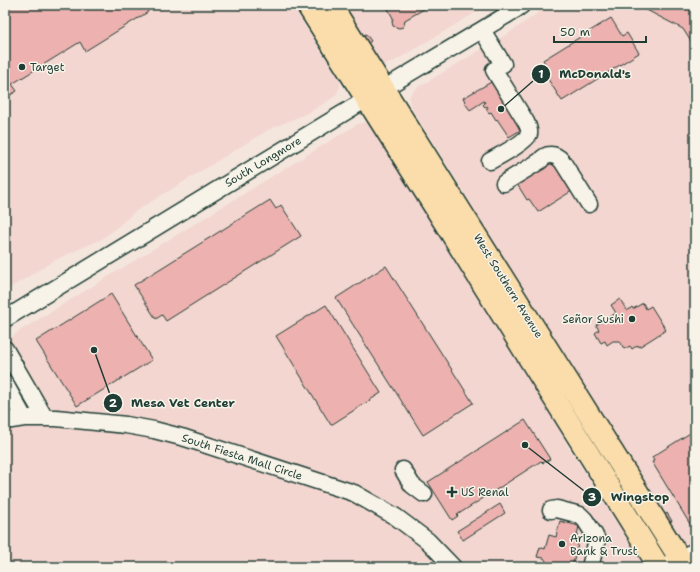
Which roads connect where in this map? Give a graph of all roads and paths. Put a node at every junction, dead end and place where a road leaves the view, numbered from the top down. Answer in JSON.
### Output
{"nodes":[{"id":1,"x":307,"y":5,"type":"edge"},
{"id":2,"x":331,"y":5,"type":"edge"},
{"id":3,"x":522,"y":5,"type":"edge"},
{"id":4,"x":482,"y":30,"type":"junction"},
{"id":5,"x":375,"y":94,"type":"junction"},
{"id":6,"x":490,"y":161,"type":"dead end"},
{"id":7,"x":504,"y":182,"type":"dead end"},
{"id":8,"x":589,"y":204,"type":"dead end"},
{"id":9,"x":5,"y":319,"type":"edge"},
{"id":10,"x":5,"y":350,"type":"edge"},
{"id":11,"x":5,"y":384,"type":"edge"},
{"id":12,"x":24,"y":418,"type":"junction"},
{"id":13,"x":45,"y":418,"type":"junction"},
{"id":14,"x":5,"y":421,"type":"edge"},
{"id":15,"x":403,"y":470,"type":"dead end"},
{"id":16,"x":424,"y":494,"type":"dead end"},
{"id":17,"x":551,"y":510,"type":"dead end"},
{"id":18,"x":676,"y":562,"type":"edge"},
{"id":19,"x":453,"y":567,"type":"edge"},
{"id":20,"x":590,"y":567,"type":"edge"}],
"edges":[{"from":1,"to":5,"type":"main road","name":"West Southern Avenue"},
{"from":2,"to":5,"type":"main road","name":"West Southern Avenue"},
{"from":3,"to":4,"type":"street","name":"South Longmore"},
{"from":4,"to":5,"type":"street","name":"South Longmore"},
{"from":4,"to":6,"type":"street"},
{"from":5,"to":9,"type":"street","name":"South Longmore"},
{"from":5,"to":18,"type":"main road","name":"West Southern Avenue"},
{"from":7,"to":8,"type":"street"},
{"from":10,"to":13,"type":"street"},
{"from":11,"to":12,"type":"street"},
{"from":12,"to":13,"type":"street","name":"South Fiesta Mall Circle"},
{"from":12,"to":14,"type":"street","name":"South Fiesta Mall Circle"},
{"from":13,"to":19,"type":"street","name":"South Fiesta Mall Circle"},
{"from":15,"to":16,"type":"street"},
{"from":17,"to":20,"type":"street"}]}
